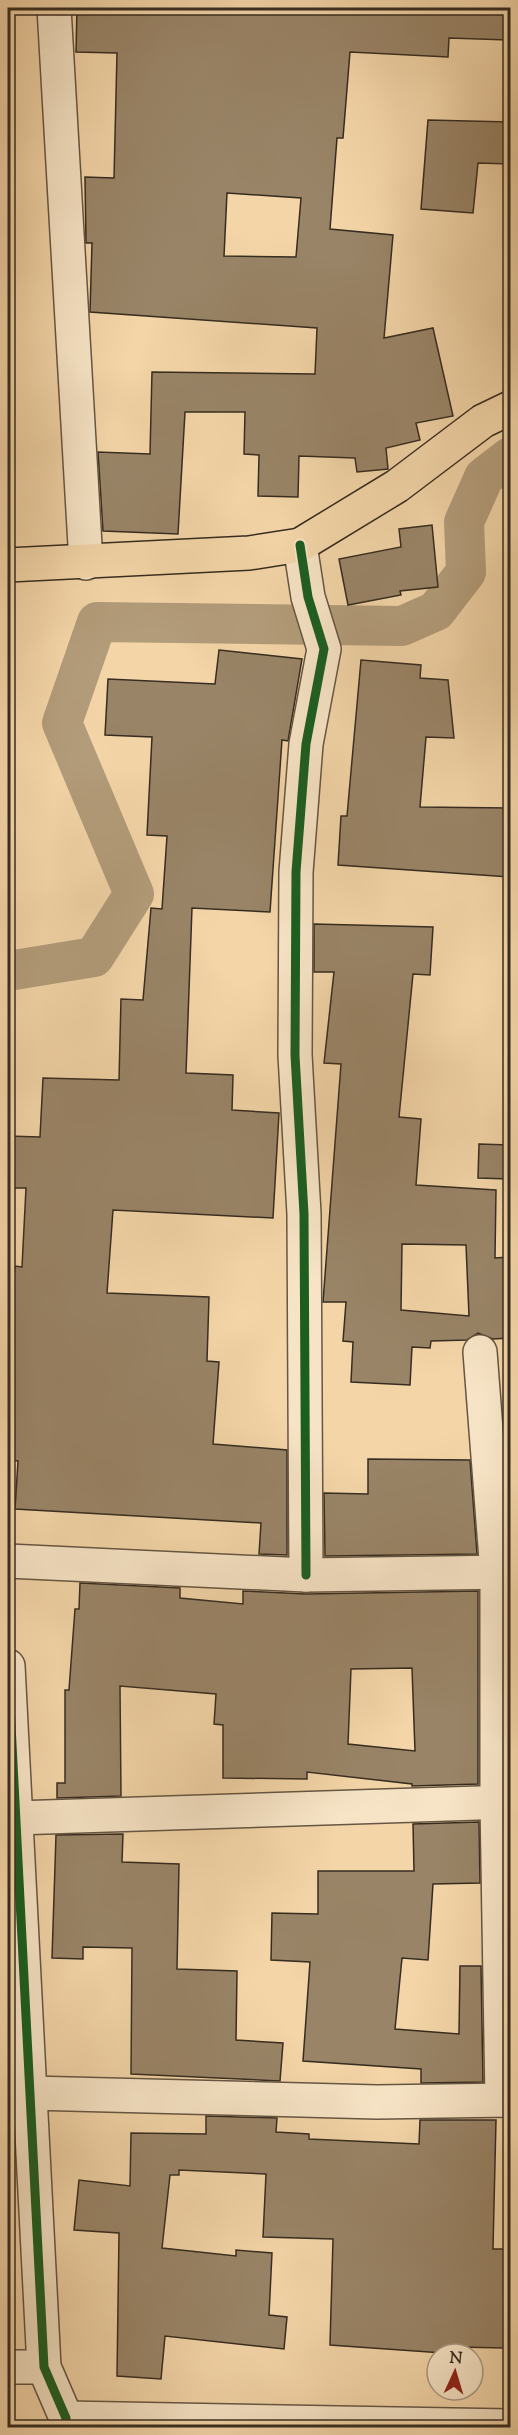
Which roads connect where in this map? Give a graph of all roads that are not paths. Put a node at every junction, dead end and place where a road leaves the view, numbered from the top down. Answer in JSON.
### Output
{"nodes":[{"id":1,"x":54,"y":8,"type":"edge"},
{"id":2,"x":510,"y":408,"type":"edge"},
{"id":3,"x":300,"y":545,"type":"junction"},
{"id":4,"x":86,"y":563,"type":"junction"},
{"id":5,"x":8,"y":565,"type":"edge"},
{"id":6,"x":480,"y":1352,"type":"dead end"},
{"id":7,"x":8,"y":1561,"type":"edge"},
{"id":8,"x":504,"y":1573,"type":"edge"},
{"id":9,"x":306,"y":1575,"type":"junction"},
{"id":10,"x":8,"y":1666,"type":"edge"},
{"id":11,"x":504,"y":1803,"type":"edge"},
{"id":12,"x":15,"y":1818,"type":"junction"},
{"id":13,"x":16,"y":1987,"type":"edge"},
{"id":14,"x":30,"y":2093,"type":"junction"},
{"id":15,"x":506,"y":2100,"type":"edge"},
{"id":16,"x":8,"y":2367,"type":"edge"},
{"id":17,"x":44,"y":2367,"type":"junction"},
{"id":18,"x":66,"y":2423,"type":"edge"},
{"id":19,"x":492,"y":2427,"type":"edge"}],
"edges":[{"from":1,"to":4,"type":"street"},
{"from":2,"to":3,"type":"main road"},
{"from":3,"to":4,"type":"main road"},
{"from":3,"to":9,"type":"street"},
{"from":4,"to":5,"type":"main road"},
{"from":6,"to":8,"type":"street"},
{"from":7,"to":9,"type":"street"},
{"from":8,"to":9,"type":"street"},
{"from":8,"to":11,"type":"street"},
{"from":10,"to":12,"type":"street"},
{"from":11,"to":12,"type":"street"},
{"from":11,"to":15,"type":"street"},
{"from":12,"to":13,"type":"street"},
{"from":13,"to":14,"type":"street"},
{"from":14,"to":15,"type":"street"},
{"from":14,"to":17,"type":"street"},
{"from":16,"to":17,"type":"street"},
{"from":17,"to":18,"type":"street"},
{"from":18,"to":19,"type":"street"}]}
